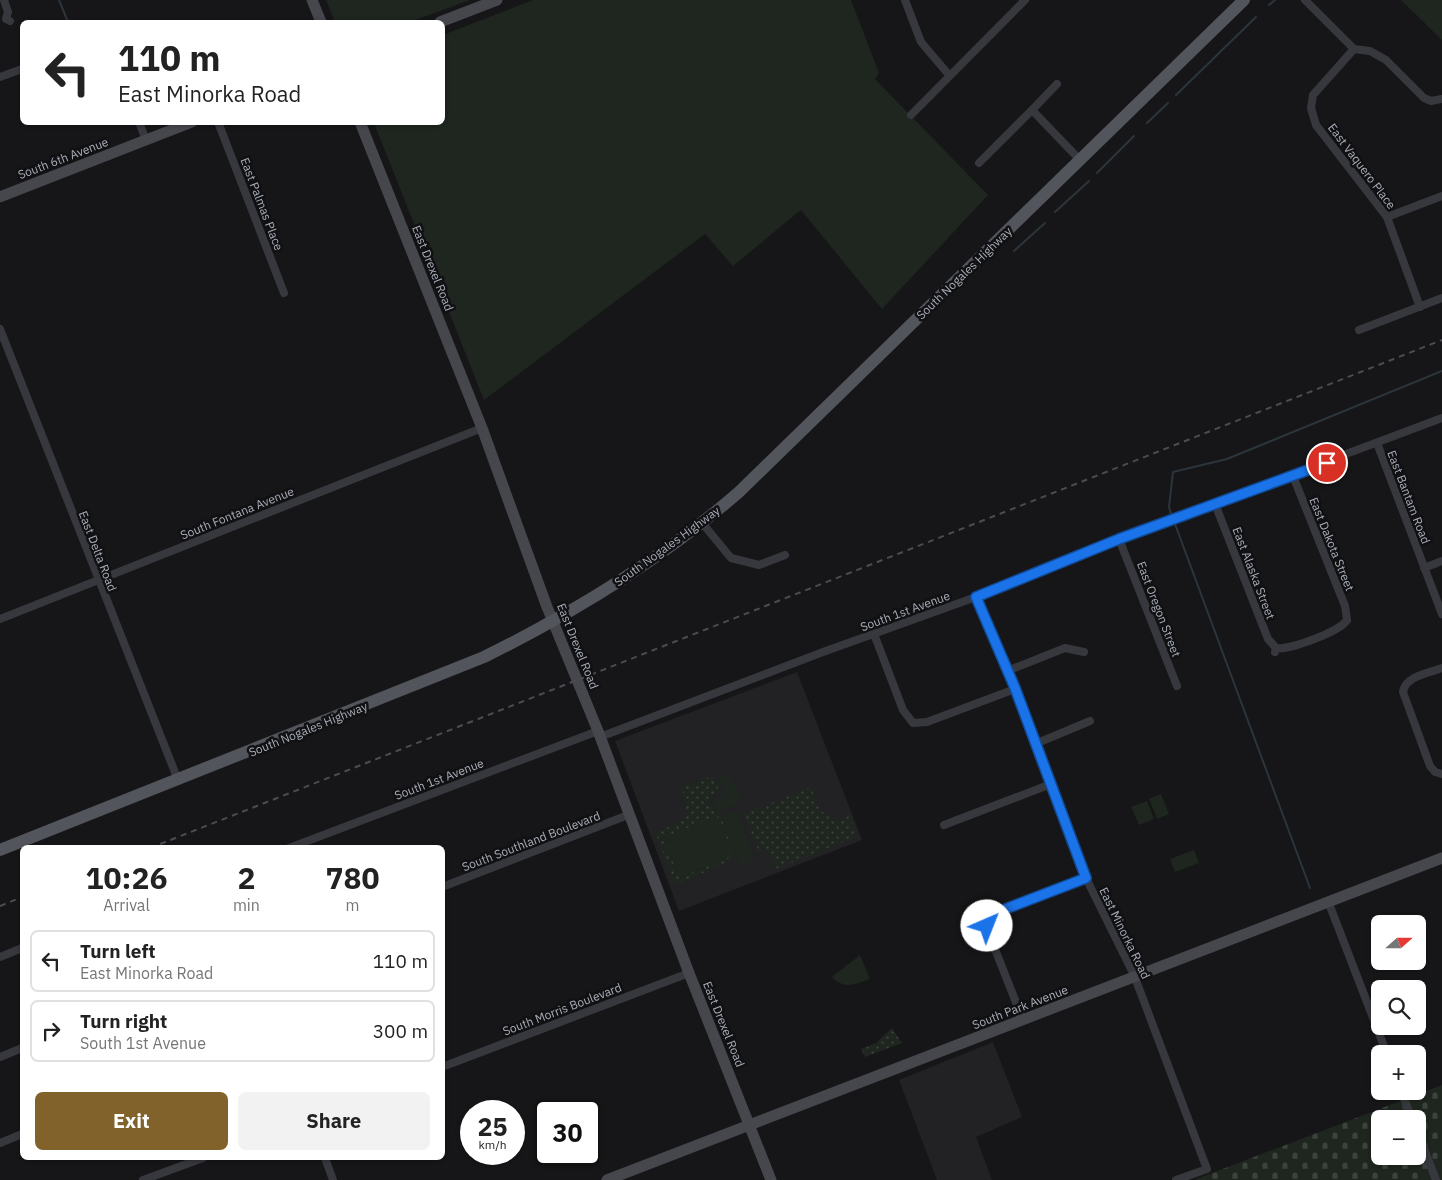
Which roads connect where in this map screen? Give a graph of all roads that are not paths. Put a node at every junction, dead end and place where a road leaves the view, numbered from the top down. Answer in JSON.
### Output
{"nodes":[{"id":1,"x":4,"y":0,"type":"edge"},
{"id":2,"x":312,"y":0,"type":"edge"},
{"id":3,"x":497,"y":0,"type":"edge"},
{"id":4,"x":904,"y":0,"type":"edge"},
{"id":5,"x":1244,"y":0,"type":"edge"},
{"id":6,"x":1305,"y":0,"type":"edge"},
{"id":7,"x":1022,"y":1,"type":"edge"},
{"id":8,"x":320,"y":20,"type":"edge"},
{"id":9,"x":445,"y":20,"type":"edge"},
{"id":10,"x":0,"y":25,"type":"edge"},
{"id":11,"x":1354,"y":49,"type":"junction"},
{"id":12,"x":20,"y":69,"type":"edge"},
{"id":13,"x":949,"y":75,"type":"junction"},
{"id":14,"x":0,"y":77,"type":"edge"},
{"id":15,"x":1057,"y":84,"type":"dead end"},
{"id":16,"x":1442,"y":99,"type":"edge"},
{"id":17,"x":1032,"y":110,"type":"junction"},
{"id":18,"x":911,"y":115,"type":"dead end"},
{"id":19,"x":140,"y":125,"type":"edge"},
{"id":20,"x":184,"y":125,"type":"edge"},
{"id":21,"x":219,"y":125,"type":"edge"},
{"id":22,"x":361,"y":125,"type":"edge"},
{"id":23,"x":146,"y":140,"type":"junction"},
{"id":24,"x":1080,"y":160,"type":"junction"},
{"id":25,"x":979,"y":163,"type":"dead end"},
{"id":26,"x":1442,"y":196,"type":"edge"},
{"id":27,"x":0,"y":197,"type":"edge"},
{"id":28,"x":1387,"y":217,"type":"junction"},
{"id":29,"x":284,"y":293,"type":"dead end"},
{"id":30,"x":1442,"y":298,"type":"edge"},
{"id":31,"x":1420,"y":306,"type":"junction"},
{"id":32,"x":0,"y":329,"type":"edge"},
{"id":33,"x":1359,"y":330,"type":"dead end"},
{"id":34,"x":1442,"y":418,"type":"edge"},
{"id":35,"x":482,"y":428,"type":"junction"},
{"id":36,"x":1377,"y":443,"type":"junction"},
{"id":37,"x":1293,"y":476,"type":"junction"},
{"id":38,"x":1215,"y":504,"type":"junction"},
{"id":39,"x":703,"y":524,"type":"junction"},
{"id":40,"x":1119,"y":539,"type":"junction"},
{"id":41,"x":785,"y":555,"type":"dead end"},
{"id":42,"x":1442,"y":561,"type":"edge"},
{"id":43,"x":1424,"y":568,"type":"junction"},
{"id":44,"x":97,"y":580,"type":"junction"},
{"id":45,"x":976,"y":597,"type":"junction"},
{"id":46,"x":1442,"y":614,"type":"edge"},
{"id":47,"x":0,"y":619,"type":"edge"},
{"id":48,"x":552,"y":621,"type":"junction"},
{"id":49,"x":1349,"y":622,"type":"joint"},
{"id":50,"x":874,"y":634,"type":"junction"},
{"id":51,"x":1084,"y":652,"type":"dead end"},
{"id":52,"x":1442,"y":668,"type":"edge"},
{"id":53,"x":1008,"y":670,"type":"junction"},
{"id":54,"x":1177,"y":686,"type":"dead end"},
{"id":55,"x":1015,"y":688,"type":"junction"},
{"id":56,"x":1090,"y":721,"type":"dead end"},
{"id":57,"x":599,"y":734,"type":"junction"},
{"id":58,"x":1035,"y":744,"type":"junction"},
{"id":59,"x":1438,"y":775,"type":"edge"},
{"id":60,"x":178,"y":780,"type":"junction"},
{"id":61,"x":1051,"y":784,"type":"junction"},
{"id":62,"x":628,"y":815,"type":"junction"},
{"id":63,"x":944,"y":825,"type":"dead end"},
{"id":64,"x":296,"y":845,"type":"edge"},
{"id":65,"x":0,"y":850,"type":"edge"},
{"id":66,"x":1442,"y":858,"type":"edge"},
{"id":67,"x":1086,"y":878,"type":"junction"},
{"id":68,"x":445,"y":886,"type":"edge"},
{"id":69,"x":1328,"y":901,"type":"junction"},
{"id":70,"x":20,"y":949,"type":"edge"},
{"id":71,"x":0,"y":957,"type":"edge"},
{"id":72,"x":689,"y":973,"type":"junction"},
{"id":73,"x":1134,"y":976,"type":"junction"},
{"id":74,"x":1023,"y":1020,"type":"junction"},
{"id":75,"x":1384,"y":1045,"type":"edge"},
{"id":76,"x":20,"y":1049,"type":"edge"},
{"id":77,"x":0,"y":1057,"type":"edge"},
{"id":78,"x":445,"y":1066,"type":"edge"},
{"id":79,"x":750,"y":1126,"type":"junction"},
{"id":80,"x":20,"y":1135,"type":"edge"},
{"id":81,"x":0,"y":1143,"type":"edge"},
{"id":82,"x":1426,"y":1154,"type":"edge"},
{"id":83,"x":197,"y":1160,"type":"edge"},
{"id":84,"x":326,"y":1160,"type":"edge"},
{"id":85,"x":143,"y":1180,"type":"edge"},
{"id":86,"x":334,"y":1180,"type":"edge"},
{"id":87,"x":607,"y":1180,"type":"edge"},
{"id":88,"x":771,"y":1180,"type":"edge"},
{"id":89,"x":1176,"y":1180,"type":"edge"},
{"id":90,"x":1436,"y":1180,"type":"edge"}],
"edges":[{"from":1,"to":10,"type":"street"},
{"from":2,"to":8,"type":"street"},
{"from":3,"to":9,"type":"street"},
{"from":4,"to":13,"type":"street"},
{"from":5,"to":24,"type":"main road","name":"South Nogales Highway"},
{"from":6,"to":11,"type":"street"},
{"from":7,"to":13,"type":"street"},
{"from":11,"to":16,"type":"street"},
{"from":11,"to":28,"type":"street","name":"East Vaquero Place"},
{"from":12,"to":14,"type":"street"},
{"from":13,"to":18,"type":"street"},
{"from":15,"to":17,"type":"street"},
{"from":17,"to":24,"type":"street"},
{"from":17,"to":25,"type":"street"},
{"from":19,"to":23,"type":"street"},
{"from":20,"to":23,"type":"street","name":"South 6th Avenue"},
{"from":21,"to":29,"type":"street","name":"East Palmas Place"},
{"from":22,"to":35,"type":"street","name":"East Drexel Road"},
{"from":23,"to":27,"type":"street","name":"South 6th Avenue"},
{"from":24,"to":39,"type":"main road","name":"South Nogales Highway"},
{"from":26,"to":28,"type":"street"},
{"from":28,"to":31,"type":"street","name":"East Vaquero Place"},
{"from":30,"to":31,"type":"street"},
{"from":31,"to":33,"type":"street"},
{"from":32,"to":44,"type":"street","name":"East Delta Road"},
{"from":34,"to":36,"type":"street","name":"South 1st Avenue"},
{"from":35,"to":44,"type":"street","name":"South Fontana Avenue"},
{"from":35,"to":48,"type":"street","name":"East Drexel Road"},
{"from":36,"to":37,"type":"street","name":"South 1st Avenue"},
{"from":36,"to":43,"type":"street","name":"East Bantam Road"},
{"from":37,"to":38,"type":"street","name":"South 1st Avenue"},
{"from":37,"to":49,"type":"street","name":"East Dakota Street"},
{"from":38,"to":40,"type":"street","name":"South 1st Avenue"},
{"from":38,"to":49,"type":"street","name":"East Alaska Street"},
{"from":39,"to":41,"type":"street"},
{"from":39,"to":48,"type":"main road","name":"South Nogales Highway"},
{"from":40,"to":45,"type":"street","name":"South 1st Avenue"},
{"from":40,"to":54,"type":"street","name":"East Oregon Street"},
{"from":42,"to":43,"type":"street"},
{"from":43,"to":46,"type":"street","name":"East Bantam Road"},
{"from":44,"to":47,"type":"street","name":"South Fontana Avenue"},
{"from":44,"to":60,"type":"street","name":"East Delta Road"},
{"from":45,"to":50,"type":"street","name":"South 1st Avenue"},
{"from":45,"to":53,"type":"street","name":"East Minorka Road"},
{"from":48,"to":57,"type":"street","name":"East Drexel Road"},
{"from":48,"to":60,"type":"main road","name":"South Nogales Highway"},
{"from":50,"to":55,"type":"street"},
{"from":50,"to":57,"type":"street","name":"South 1st Avenue"},
{"from":51,"to":53,"type":"street"},
{"from":52,"to":59,"type":"street"},
{"from":53,"to":55,"type":"street","name":"East Minorka Road"},
{"from":55,"to":58,"type":"street","name":"East Minorka Road"},
{"from":56,"to":58,"type":"street"},
{"from":57,"to":62,"type":"street","name":"East Drexel Road"},
{"from":57,"to":64,"type":"street","name":"South 1st Avenue"},
{"from":58,"to":61,"type":"street","name":"East Minorka Road"},
{"from":60,"to":65,"type":"main road","name":"South Nogales Highway"},
{"from":61,"to":63,"type":"street"},
{"from":61,"to":67,"type":"street","name":"East Minorka Road"},
{"from":62,"to":68,"type":"street","name":"South Southland Boulevard"},
{"from":62,"to":72,"type":"street","name":"East Drexel Road"},
{"from":66,"to":69,"type":"street","name":"South Park Avenue"},
{"from":67,"to":73,"type":"street","name":"East Minorka Road"},
{"from":67,"to":74,"type":"street"},
{"from":69,"to":73,"type":"street","name":"South Park Avenue"},
{"from":69,"to":75,"type":"street"},
{"from":70,"to":71,"type":"street"},
{"from":72,"to":78,"type":"street","name":"South Morris Boulevard"},
{"from":72,"to":79,"type":"street","name":"East Drexel Road"},
{"from":73,"to":74,"type":"street","name":"South Park Avenue"},
{"from":73,"to":89,"type":"street","name":"East Minorka Road"},
{"from":74,"to":79,"type":"street","name":"South Park Avenue"},
{"from":76,"to":77,"type":"street"},
{"from":79,"to":87,"type":"street","name":"South Park Avenue"},
{"from":79,"to":88,"type":"street","name":"East Drexel Road"},
{"from":80,"to":81,"type":"street"},
{"from":82,"to":90,"type":"street"},
{"from":83,"to":85,"type":"street"},
{"from":84,"to":86,"type":"street"}]}
